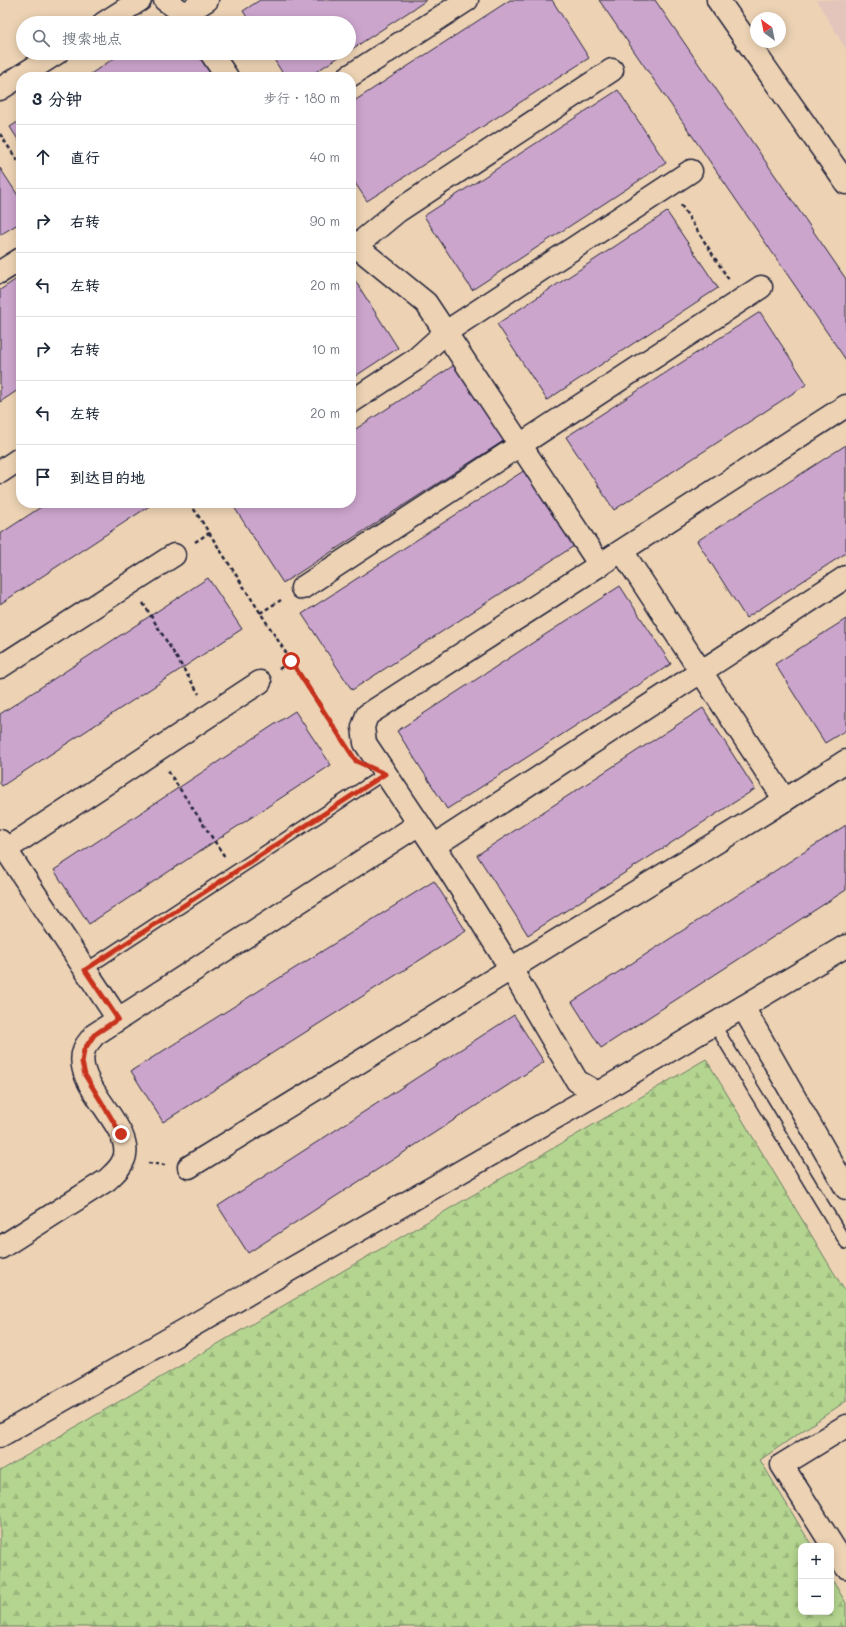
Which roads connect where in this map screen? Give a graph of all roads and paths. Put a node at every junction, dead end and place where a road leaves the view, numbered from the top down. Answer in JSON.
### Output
{"nodes":[{"id":1,"x":140,"y":0,"type":"edge"},
{"id":2,"x":165,"y":0,"type":"edge"},
{"id":3,"x":207,"y":0,"type":"edge"},
{"id":4,"x":467,"y":0,"type":"edge"},
{"id":5,"x":718,"y":0,"type":"edge"},
{"id":6,"x":115,"y":16,"type":"edge"},
{"id":7,"x":184,"y":16,"type":"edge"},
{"id":8,"x":191,"y":16,"type":"edge"},
{"id":9,"x":46,"y":60,"type":"edge"},
{"id":10,"x":216,"y":60,"type":"edge"},
{"id":11,"x":612,"y":70,"type":"dead end"},
{"id":12,"x":27,"y":72,"type":"edge"},
{"id":13,"x":224,"y":72,"type":"edge"},
{"id":14,"x":356,"y":72,"type":"edge"},
{"id":15,"x":16,"y":79,"type":"edge"},
{"id":16,"x":0,"y":89,"type":"edge"},
{"id":17,"x":0,"y":134,"type":"edge"},
{"id":18,"x":16,"y":158,"type":"edge"},
{"id":19,"x":691,"y":171,"type":"dead end"},
{"id":20,"x":846,"y":184,"type":"edge"},
{"id":21,"x":668,"y":185,"type":"junction"},
{"id":22,"x":356,"y":244,"type":"edge"},
{"id":23,"x":356,"y":248,"type":"edge"},
{"id":24,"x":16,"y":261,"type":"edge"},
{"id":25,"x":0,"y":272,"type":"edge"},
{"id":26,"x":761,"y":287,"type":"dead end"},
{"id":27,"x":741,"y":299,"type":"junction"},
{"id":28,"x":446,"y":332,"type":"junction"},
{"id":29,"x":356,"y":399,"type":"edge"},
{"id":30,"x":846,"y":406,"type":"edge"},
{"id":31,"x":521,"y":445,"type":"junction"},
{"id":32,"x":16,"y":461,"type":"edge"},
{"id":33,"x":0,"y":472,"type":"edge"},
{"id":34,"x":194,"y":508,"type":"edge"},
{"id":35,"x":622,"y":551,"type":"junction"},
{"id":36,"x":174,"y":555,"type":"dead end"},
{"id":37,"x":600,"y":565,"type":"junction"},
{"id":38,"x":846,"y":577,"type":"edge"},
{"id":39,"x":130,"y":583,"type":"junction"},
{"id":40,"x":302,"y":588,"type":"dead end"},
{"id":41,"x":0,"y":667,"type":"edge"},
{"id":42,"x":260,"y":682,"type":"dead end"},
{"id":43,"x":211,"y":714,"type":"junction"},
{"id":44,"x":339,"y":734,"type":"dead end"},
{"id":45,"x":154,"y":751,"type":"junction"},
{"id":46,"x":846,"y":761,"type":"edge"},
{"id":47,"x":385,"y":774,"type":"junction"},
{"id":48,"x":785,"y":800,"type":"junction"},
{"id":49,"x":419,"y":824,"type":"junction"},
{"id":50,"x":3,"y":845,"type":"edge"},
{"id":51,"x":434,"y":846,"type":"junction"},
{"id":52,"x":235,"y":871,"type":"junction"},
{"id":53,"x":846,"y":946,"type":"edge"},
{"id":54,"x":511,"y":969,"type":"junction"},
{"id":55,"x":85,"y":970,"type":"junction"},
{"id":56,"x":743,"y":1007,"type":"junction"},
{"id":57,"x":118,"y":1019,"type":"junction"},
{"id":58,"x":714,"y":1024,"type":"junction"},
{"id":59,"x":598,"y":1093,"type":"junction"},
{"id":60,"x":124,"y":1161,"type":"junction"},
{"id":61,"x":189,"y":1167,"type":"joint"},
{"id":62,"x":846,"y":1188,"type":"edge"},
{"id":63,"x":846,"y":1243,"type":"edge"},
{"id":64,"x":0,"y":1248,"type":"edge"},
{"id":65,"x":846,"y":1426,"type":"edge"},
{"id":66,"x":0,"y":1436,"type":"edge"},
{"id":67,"x":846,"y":1568,"type":"edge"}],
"edges":[{"from":1,"to":6,"type":"street"},
{"from":2,"to":7,"type":"street"},
{"from":3,"to":8,"type":"street"},
{"from":4,"to":14,"type":"street"},
{"from":5,"to":20,"type":"street"},
{"from":9,"to":12,"type":"street"},
{"from":10,"to":13,"type":"street"},
{"from":11,"to":22,"type":"street"},
{"from":15,"to":16,"type":"street"},
{"from":17,"to":18,"type":"path"},
{"from":19,"to":21,"type":"street"},
{"from":21,"to":27,"type":"path"},
{"from":21,"to":28,"type":"street"},
{"from":23,"to":28,"type":"street"},
{"from":24,"to":25,"type":"street"},
{"from":26,"to":27,"type":"street"},
{"from":27,"to":31,"type":"street"},
{"from":28,"to":29,"type":"street"},
{"from":28,"to":31,"type":"street"},
{"from":30,"to":35,"type":"street"},
{"from":31,"to":37,"type":"street"},
{"from":31,"to":40,"type":"street"},
{"from":32,"to":33,"type":"street"},
{"from":34,"to":44,"type":"path"},
{"from":35,"to":37,"type":"street"},
{"from":35,"to":48,"type":"street"},
{"from":36,"to":39,"type":"street"},
{"from":37,"to":47,"type":"street"},
{"from":38,"to":51,"type":"street"},
{"from":39,"to":41,"type":"street"},
{"from":39,"to":43,"type":"path"},
{"from":42,"to":43,"type":"street"},
{"from":43,"to":45,"type":"street"},
{"from":45,"to":50,"type":"street"},
{"from":45,"to":52,"type":"path"},
{"from":46,"to":48,"type":"street"},
{"from":47,"to":49,"type":"street"},
{"from":47,"to":52,"type":"lane"},
{"from":48,"to":54,"type":"street"},
{"from":49,"to":51,"type":"street"},
{"from":49,"to":57,"type":"street"},
{"from":50,"to":55,"type":"street"},
{"from":51,"to":54,"type":"street"},
{"from":52,"to":55,"type":"lane"},
{"from":53,"to":56,"type":"street"},
{"from":54,"to":59,"type":"street"},
{"from":54,"to":61,"type":"street"},
{"from":55,"to":57,"type":"street"},
{"from":56,"to":58,"type":"street"},
{"from":56,"to":62,"type":"street"},
{"from":57,"to":60,"type":"street"},
{"from":58,"to":59,"type":"street"},
{"from":58,"to":63,"type":"lane"},
{"from":59,"to":66,"type":"street"},
{"from":60,"to":61,"type":"path"},
{"from":60,"to":64,"type":"street"},
{"from":65,"to":67,"type":"street"}]}
